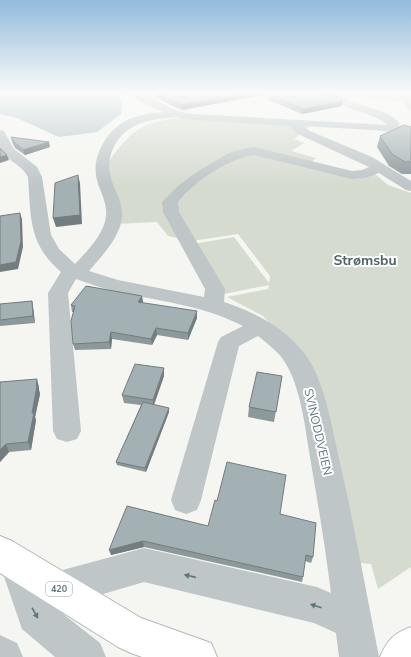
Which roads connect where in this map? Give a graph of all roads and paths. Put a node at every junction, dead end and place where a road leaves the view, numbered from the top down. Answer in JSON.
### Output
{"nodes":[{"id":1,"x":293,"y":123,"type":"edge"},
{"id":2,"x":128,"y":124,"type":"edge"},
{"id":3,"x":304,"y":124,"type":"edge"},
{"id":4,"x":395,"y":124,"type":"edge"},
{"id":5,"x":405,"y":130,"type":"edge"},
{"id":6,"x":0,"y":134,"type":"edge"},
{"id":7,"x":376,"y":166,"type":"junction"},
{"id":8,"x":411,"y":187,"type":"edge"},
{"id":9,"x":74,"y":271,"type":"junction"},
{"id":10,"x":211,"y":304,"type":"junction"},
{"id":11,"x":260,"y":326,"type":"junction"},
{"id":12,"x":67,"y":431,"type":"dead end"},
{"id":13,"x":186,"y":500,"type":"dead end"},
{"id":14,"x":9,"y":559,"type":"edge"},
{"id":15,"x":59,"y":589,"type":"junction"},
{"id":16,"x":352,"y":621,"type":"junction"},
{"id":17,"x":142,"y":645,"type":"edge"},
{"id":18,"x":411,"y":646,"type":"edge"},
{"id":19,"x":0,"y":655,"type":"edge"},
{"id":20,"x":3,"y":657,"type":"edge"},
{"id":21,"x":86,"y":657,"type":"edge"},
{"id":22,"x":197,"y":657,"type":"edge"},
{"id":23,"x":359,"y":657,"type":"edge"},
{"id":24,"x":400,"y":657,"type":"edge"}],
"edges":[{"from":1,"to":7,"type":"street"},
{"from":2,"to":9,"type":"street"},
{"from":3,"to":5,"type":"street"},
{"from":4,"to":5,"type":"street"},
{"from":6,"to":9,"type":"street","name":"SVINODDVEIEN"},
{"from":7,"to":8,"type":"street"},
{"from":7,"to":10,"type":"street"},
{"from":9,"to":10,"type":"street","name":"SVINODDVEIEN"},
{"from":9,"to":12,"type":"street"},
{"from":10,"to":11,"type":"street","name":"SVINODDVEIEN"},
{"from":11,"to":13,"type":"street"},
{"from":11,"to":16,"type":"street","name":"SVINODDVEIEN"},
{"from":14,"to":15,"type":"main road","number":"420"},
{"from":14,"to":21,"type":"street","one_way":true},
{"from":16,"to":15,"type":"street","one_way":true},
{"from":15,"to":17,"type":"main road","number":"420"},
{"from":16,"to":23,"type":"street","name":"SVINODDVEIEN"},
{"from":17,"to":22,"type":"main road","number":"420"},
{"from":18,"to":24,"type":"main road"},
{"from":19,"to":20,"type":"street"}]}
